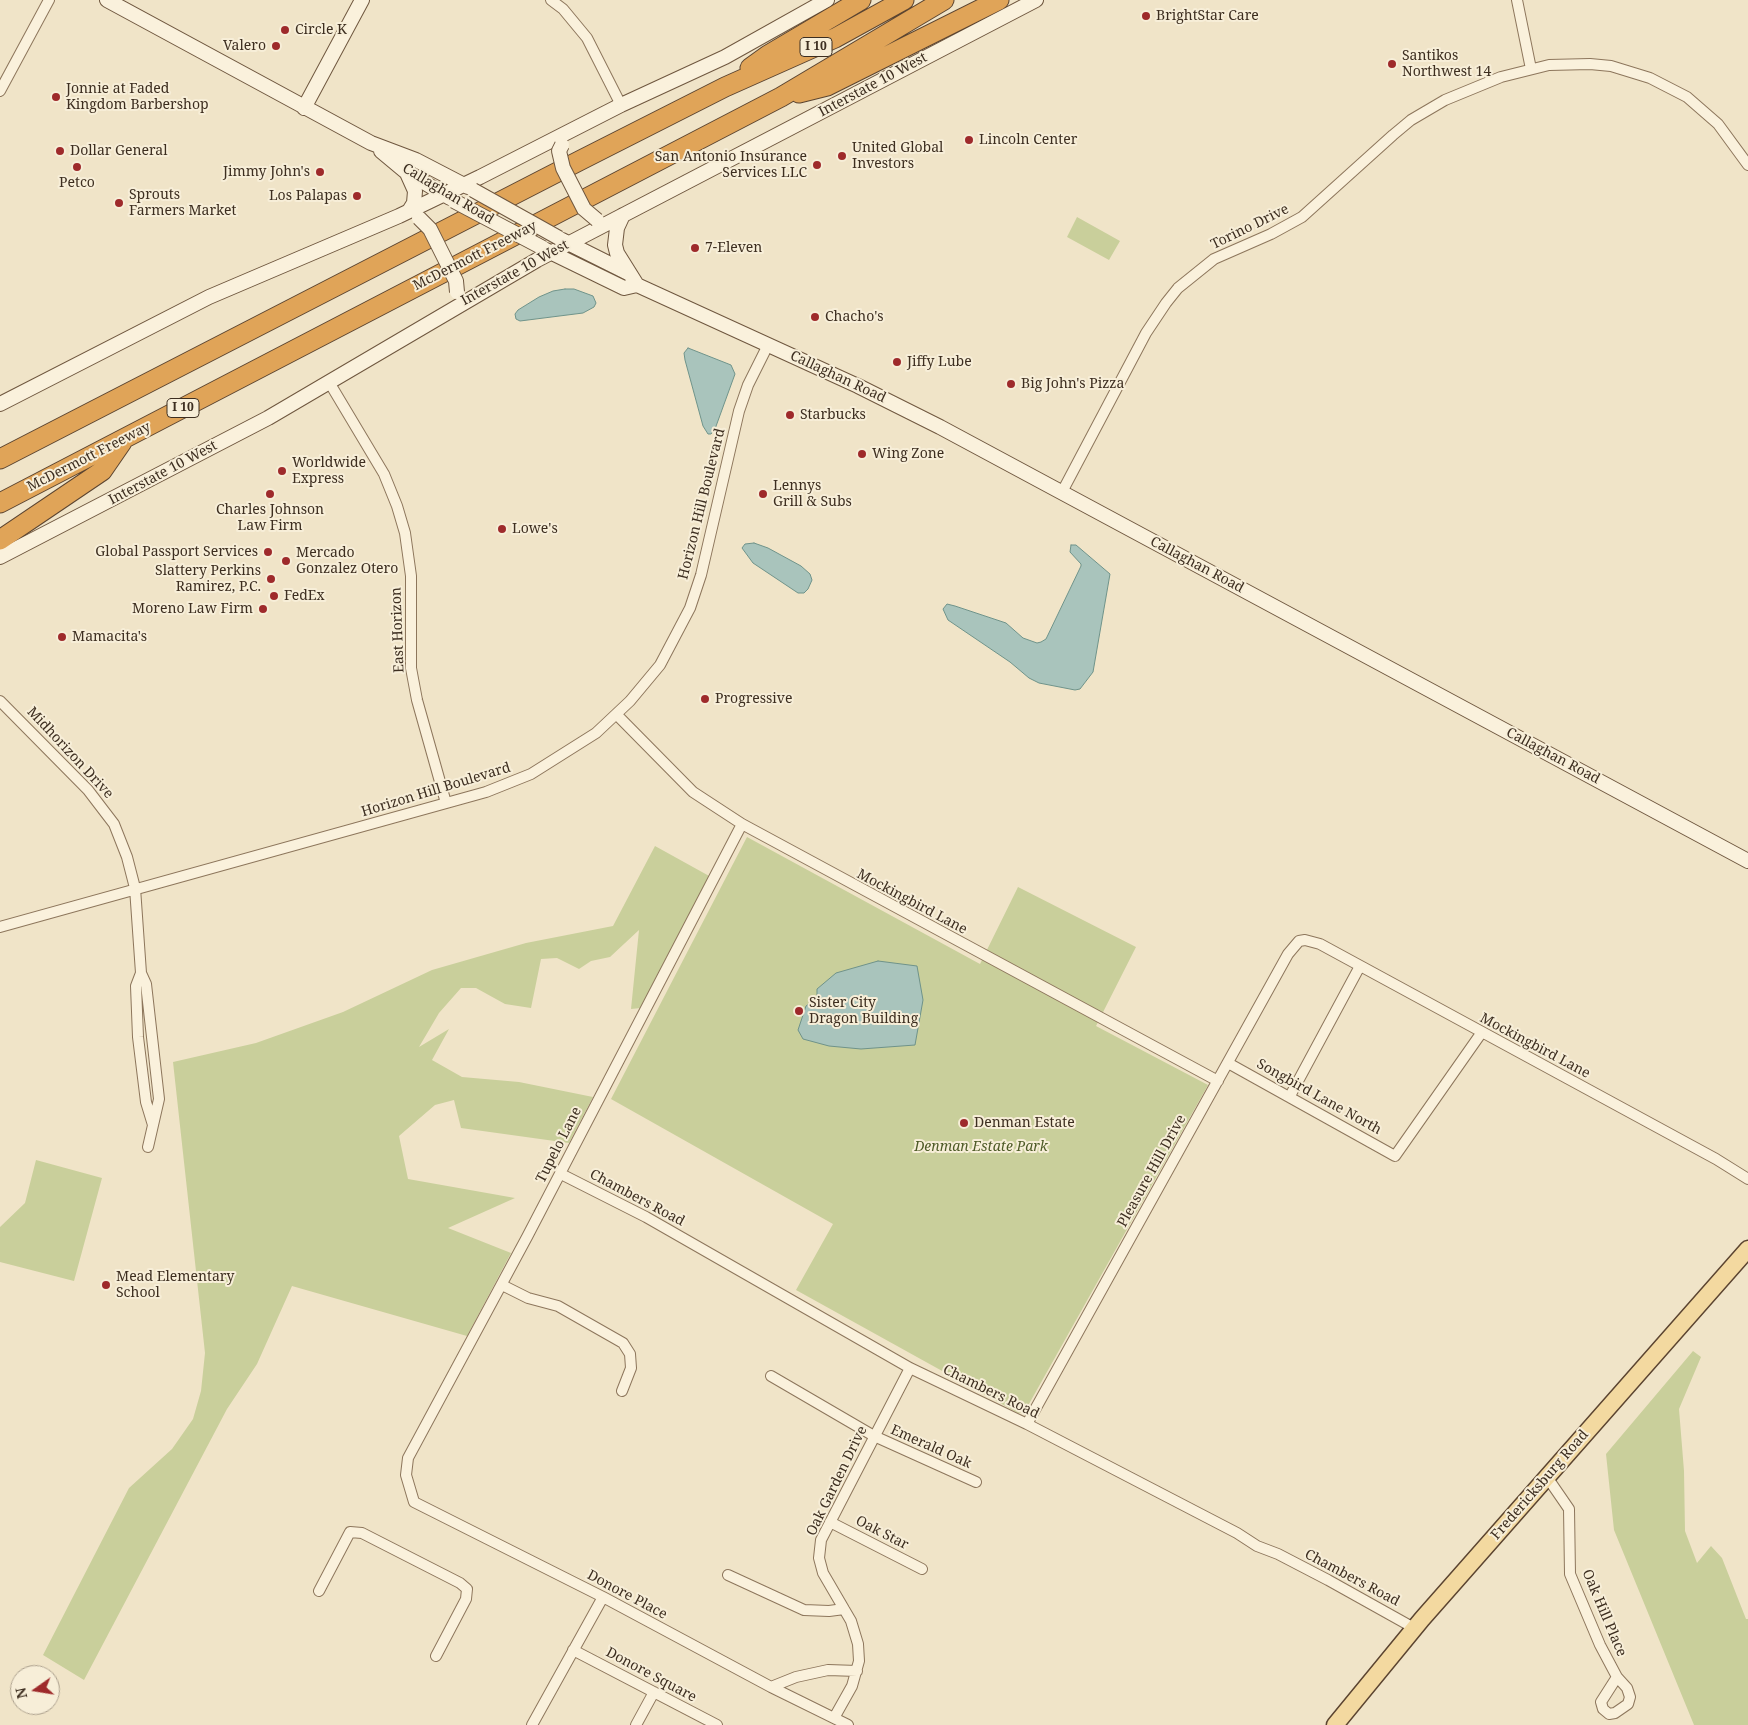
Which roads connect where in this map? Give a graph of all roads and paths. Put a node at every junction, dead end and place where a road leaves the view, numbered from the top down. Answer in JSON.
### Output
{"nodes":[{"id":1,"x":49,"y":0,"type":"edge"},
{"id":2,"x":106,"y":0,"type":"edge"},
{"id":3,"x":362,"y":0,"type":"edge"},
{"id":4,"x":551,"y":0,"type":"edge"},
{"id":5,"x":827,"y":0,"type":"edge"},
{"id":6,"x":861,"y":0,"type":"edge"},
{"id":7,"x":904,"y":0,"type":"edge"},
{"id":8,"x":944,"y":0,"type":"edge"},
{"id":9,"x":999,"y":0,"type":"edge"},
{"id":10,"x":1036,"y":0,"type":"edge"},
{"id":11,"x":1517,"y":0,"type":"edge"},
{"id":12,"x":565,"y":4,"type":"edge"},
{"id":13,"x":1531,"y":69,"type":"junction"},
{"id":14,"x":725,"y":87,"type":"junction"},
{"id":15,"x":0,"y":91,"type":"edge"},
{"id":16,"x":781,"y":97,"type":"junction"},
{"id":17,"x":621,"y":105,"type":"junction"},
{"id":18,"x":304,"y":108,"type":"junction"},
{"id":19,"x":570,"y":131,"type":"junction"},
{"id":20,"x":371,"y":143,"type":"junction"},
{"id":21,"x":1748,"y":165,"type":"edge"},
{"id":22,"x":406,"y":171,"type":"junction"},
{"id":23,"x":468,"y":188,"type":"junction"},
{"id":24,"x":449,"y":197,"type":"junction"},
{"id":25,"x":409,"y":215,"type":"junction"},
{"id":26,"x":618,"y":218,"type":"junction"},
{"id":27,"x":564,"y":241,"type":"junction"},
{"id":28,"x":547,"y":250,"type":"junction"},
{"id":29,"x":634,"y":280,"type":"junction"},
{"id":30,"x":448,"y":310,"type":"junction"},
{"id":31,"x":768,"y":345,"type":"junction"},
{"id":32,"x":329,"y":382,"type":"junction"},
{"id":33,"x":124,"y":395,"type":"junction"},
{"id":34,"x":0,"y":404,"type":"edge"},
{"id":35,"x":124,"y":439,"type":"junction"},
{"id":36,"x":0,"y":446,"type":"edge"},
{"id":37,"x":0,"y":459,"type":"edge"},
{"id":38,"x":1062,"y":492,"type":"junction"},
{"id":39,"x":0,"y":503,"type":"edge"},
{"id":40,"x":0,"y":540,"type":"edge"},
{"id":41,"x":0,"y":557,"type":"edge"},
{"id":42,"x":0,"y":701,"type":"edge"},
{"id":43,"x":616,"y":715,"type":"junction"},
{"id":44,"x":446,"y":803,"type":"junction"},
{"id":45,"x":742,"y":824,"type":"junction"},
{"id":46,"x":1748,"y":861,"type":"edge"},
{"id":47,"x":135,"y":888,"type":"junction"},
{"id":48,"x":0,"y":927,"type":"edge"},
{"id":49,"x":1308,"y":941,"type":"joint"},
{"id":50,"x":1360,"y":966,"type":"junction"},
{"id":51,"x":140,"y":973,"type":"junction"},
{"id":52,"x":1482,"y":1032,"type":"junction"},
{"id":53,"x":1228,"y":1063,"type":"junction"},
{"id":54,"x":156,"y":1070,"type":"junction"},
{"id":55,"x":142,"y":1071,"type":"junction"},
{"id":56,"x":1218,"y":1081,"type":"junction"},
{"id":57,"x":1290,"y":1096,"type":"junction"},
{"id":58,"x":153,"y":1125,"type":"junction"},
{"id":59,"x":148,"y":1147,"type":"dead end"},
{"id":60,"x":560,"y":1174,"type":"junction"},
{"id":61,"x":1748,"y":1179,"type":"edge"},
{"id":62,"x":1748,"y":1249,"type":"edge"},
{"id":63,"x":502,"y":1286,"type":"junction"},
{"id":64,"x":910,"y":1368,"type":"junction"},
{"id":65,"x":771,"y":1376,"type":"dead end"},
{"id":66,"x":622,"y":1391,"type":"dead end"},
{"id":67,"x":1027,"y":1424,"type":"junction"},
{"id":68,"x":874,"y":1436,"type":"junction"},
{"id":69,"x":1547,"y":1477,"type":"junction"},
{"id":70,"x":407,"y":1479,"type":"joint"},
{"id":71,"x":976,"y":1482,"type":"dead end"},
{"id":72,"x":830,"y":1522,"type":"junction"},
{"id":73,"x":922,"y":1570,"type":"dead end"},
{"id":74,"x":728,"y":1575,"type":"dead end"},
{"id":75,"x":319,"y":1591,"type":"dead end"},
{"id":76,"x":603,"y":1597,"type":"junction"},
{"id":77,"x":844,"y":1609,"type":"junction"},
{"id":78,"x":1414,"y":1628,"type":"junction"},
{"id":79,"x":574,"y":1650,"type":"junction"},
{"id":80,"x":436,"y":1656,"type":"dead end"},
{"id":81,"x":857,"y":1671,"type":"junction"},
{"id":82,"x":1617,"y":1677,"type":"dead end"},
{"id":83,"x":771,"y":1687,"type":"junction"},
{"id":84,"x":654,"y":1692,"type":"junction"},
{"id":85,"x":834,"y":1718,"type":"junction"},
{"id":86,"x":532,"y":1725,"type":"edge"},
{"id":87,"x":636,"y":1725,"type":"edge"},
{"id":88,"x":717,"y":1725,"type":"edge"},
{"id":89,"x":848,"y":1725,"type":"edge"},
{"id":90,"x":1335,"y":1725,"type":"edge"}],
"edges":[{"from":1,"to":15,"type":"street"},
{"from":2,"to":18,"type":"main road","name":"Callaghan Road"},
{"from":3,"to":18,"type":"main road"},
{"from":4,"to":12,"type":"street"},
{"from":5,"to":17,"type":"main road"},
{"from":6,"to":14,"type":"highway"},
{"from":7,"to":14,"type":"highway","number":"I 10"},
{"from":8,"to":16,"type":"highway","name":"McDermott Freeway","number":"I 10"},
{"from":9,"to":16,"type":"highway"},
{"from":10,"to":26,"type":"main road","name":"Interstate 10 West"},
{"from":11,"to":13,"type":"street"},
{"from":12,"to":17,"type":"street"},
{"from":13,"to":21,"type":"street","name":"Torino Drive"},
{"from":13,"to":38,"type":"street","name":"Torino Drive"},
{"from":14,"to":33,"type":"highway","number":"I 10"},
{"from":16,"to":35,"type":"highway","name":"McDermott Freeway","number":"I 10"},
{"from":17,"to":19,"type":"main road"},
{"from":18,"to":20,"type":"main road","name":"Callaghan Road"},
{"from":19,"to":23,"type":"main road"},
{"from":19,"to":26,"type":"main road","bridge":true},
{"from":20,"to":22,"type":"main road","name":"Callaghan Road"},
{"from":20,"to":23,"type":"main road","name":"Callaghan Road"},
{"from":22,"to":24,"type":"main road","name":"Callaghan Road"},
{"from":22,"to":25,"type":"main road"},
{"from":23,"to":24,"type":"main road"},
{"from":23,"to":27,"type":"main road","name":"Callaghan Road","bridge":true},
{"from":24,"to":25,"type":"main road"},
{"from":24,"to":28,"type":"main road","name":"Callaghan Road","bridge":true},
{"from":25,"to":30,"type":"main road","bridge":true},
{"from":25,"to":34,"type":"main road"},
{"from":26,"to":27,"type":"main road","name":"Interstate 10 West"},
{"from":26,"to":29,"type":"main road"},
{"from":27,"to":28,"type":"main road","name":"Interstate 10 West"},
{"from":27,"to":29,"type":"main road","name":"Callaghan Road"},
{"from":28,"to":29,"type":"main road","name":"Callaghan Road"},
{"from":28,"to":30,"type":"main road","name":"Interstate 10 West"},
{"from":29,"to":31,"type":"main road","name":"Callaghan Road"},
{"from":30,"to":32,"type":"main road","name":"Interstate 10 West"},
{"from":31,"to":38,"type":"main road","name":"Callaghan Road"},
{"from":31,"to":43,"type":"street","name":"Horizon Hill Boulevard"},
{"from":32,"to":41,"type":"main road","name":"Interstate 10 West"},
{"from":32,"to":44,"type":"street","name":"East Horizon"},
{"from":33,"to":36,"type":"highway"},
{"from":33,"to":37,"type":"highway","number":"I 10"},
{"from":35,"to":39,"type":"highway","name":"McDermott Freeway","number":"I 10"},
{"from":35,"to":40,"type":"highway"},
{"from":38,"to":46,"type":"main road","name":"Callaghan Road"},
{"from":42,"to":47,"type":"street","name":"Midhorizon Drive"},
{"from":43,"to":44,"type":"street","name":"Horizon Hill Boulevard"},
{"from":43,"to":45,"type":"street","name":"Mockingbird Lane"},
{"from":44,"to":47,"type":"street","name":"Horizon Hill Boulevard"},
{"from":45,"to":56,"type":"street","name":"Mockingbird Lane"},
{"from":45,"to":60,"type":"street","name":"Tupelo Lane"},
{"from":47,"to":48,"type":"street","name":"Horizon Hill Boulevard"},
{"from":47,"to":51,"type":"street","name":"Midhorizon Drive"},
{"from":49,"to":50,"type":"street","name":"Mockingbird Lane"},
{"from":49,"to":53,"type":"street","name":"Pleasure Hill Drive"},
{"from":50,"to":52,"type":"street","name":"Mockingbird Lane"},
{"from":50,"to":57,"type":"street"},
{"from":51,"to":54,"type":"street","name":"Midhorizon Drive"},
{"from":51,"to":55,"type":"street","name":"Midhorizon Drive"},
{"from":52,"to":57,"type":"street","name":"Songbird Lane North"},
{"from":52,"to":61,"type":"street","name":"Mockingbird Lane"},
{"from":53,"to":56,"type":"street","name":"Pleasure Hill Drive"},
{"from":53,"to":57,"type":"street","name":"Songbird Lane North"},
{"from":54,"to":55,"type":"street"},
{"from":54,"to":58,"type":"street","name":"Midhorizon Drive"},
{"from":55,"to":58,"type":"street","name":"Midhorizon Drive"},
{"from":56,"to":67,"type":"street","name":"Pleasure Hill Drive"},
{"from":58,"to":59,"type":"street","name":"Midhorizon Drive"},
{"from":60,"to":63,"type":"street","name":"Tupelo Lane"},
{"from":60,"to":64,"type":"street","name":"Chambers Road"},
{"from":62,"to":69,"type":"main road","name":"Fredericksburg Road"},
{"from":63,"to":66,"type":"street"},
{"from":63,"to":70,"type":"street","name":"Tupelo Lane"},
{"from":64,"to":67,"type":"street","name":"Chambers Road"},
{"from":64,"to":68,"type":"street","name":"Oak Garden Drive"},
{"from":65,"to":68,"type":"street","name":"Emerald Oak"},
{"from":67,"to":78,"type":"street","name":"Chambers Road"},
{"from":68,"to":71,"type":"street","name":"Emerald Oak"},
{"from":68,"to":72,"type":"street","name":"Oak Garden Drive"},
{"from":69,"to":78,"type":"main road","name":"Fredericksburg Road"},
{"from":69,"to":82,"type":"street","name":"Oak Hill Place"},
{"from":70,"to":76,"type":"street","name":"Donore Place"},
{"from":72,"to":73,"type":"street","name":"Oak Star"},
{"from":72,"to":77,"type":"street","name":"Oak Garden Drive"},
{"from":74,"to":77,"type":"street"},
{"from":75,"to":80,"type":"street"},
{"from":76,"to":79,"type":"street"},
{"from":76,"to":83,"type":"street","name":"Donore Place"},
{"from":77,"to":81,"type":"street","name":"Oak Garden Drive"},
{"from":78,"to":90,"type":"main road","name":"Fredericksburg Road"},
{"from":79,"to":84,"type":"street","name":"Donore Square"},
{"from":79,"to":86,"type":"street"},
{"from":81,"to":83,"type":"street"},
{"from":81,"to":85,"type":"street","name":"Oak Garden Drive"},
{"from":83,"to":85,"type":"street","name":"Donore Place"},
{"from":84,"to":87,"type":"street"},
{"from":84,"to":88,"type":"street","name":"Donore Square"},
{"from":85,"to":89,"type":"street","name":"Donore Place"}]}
